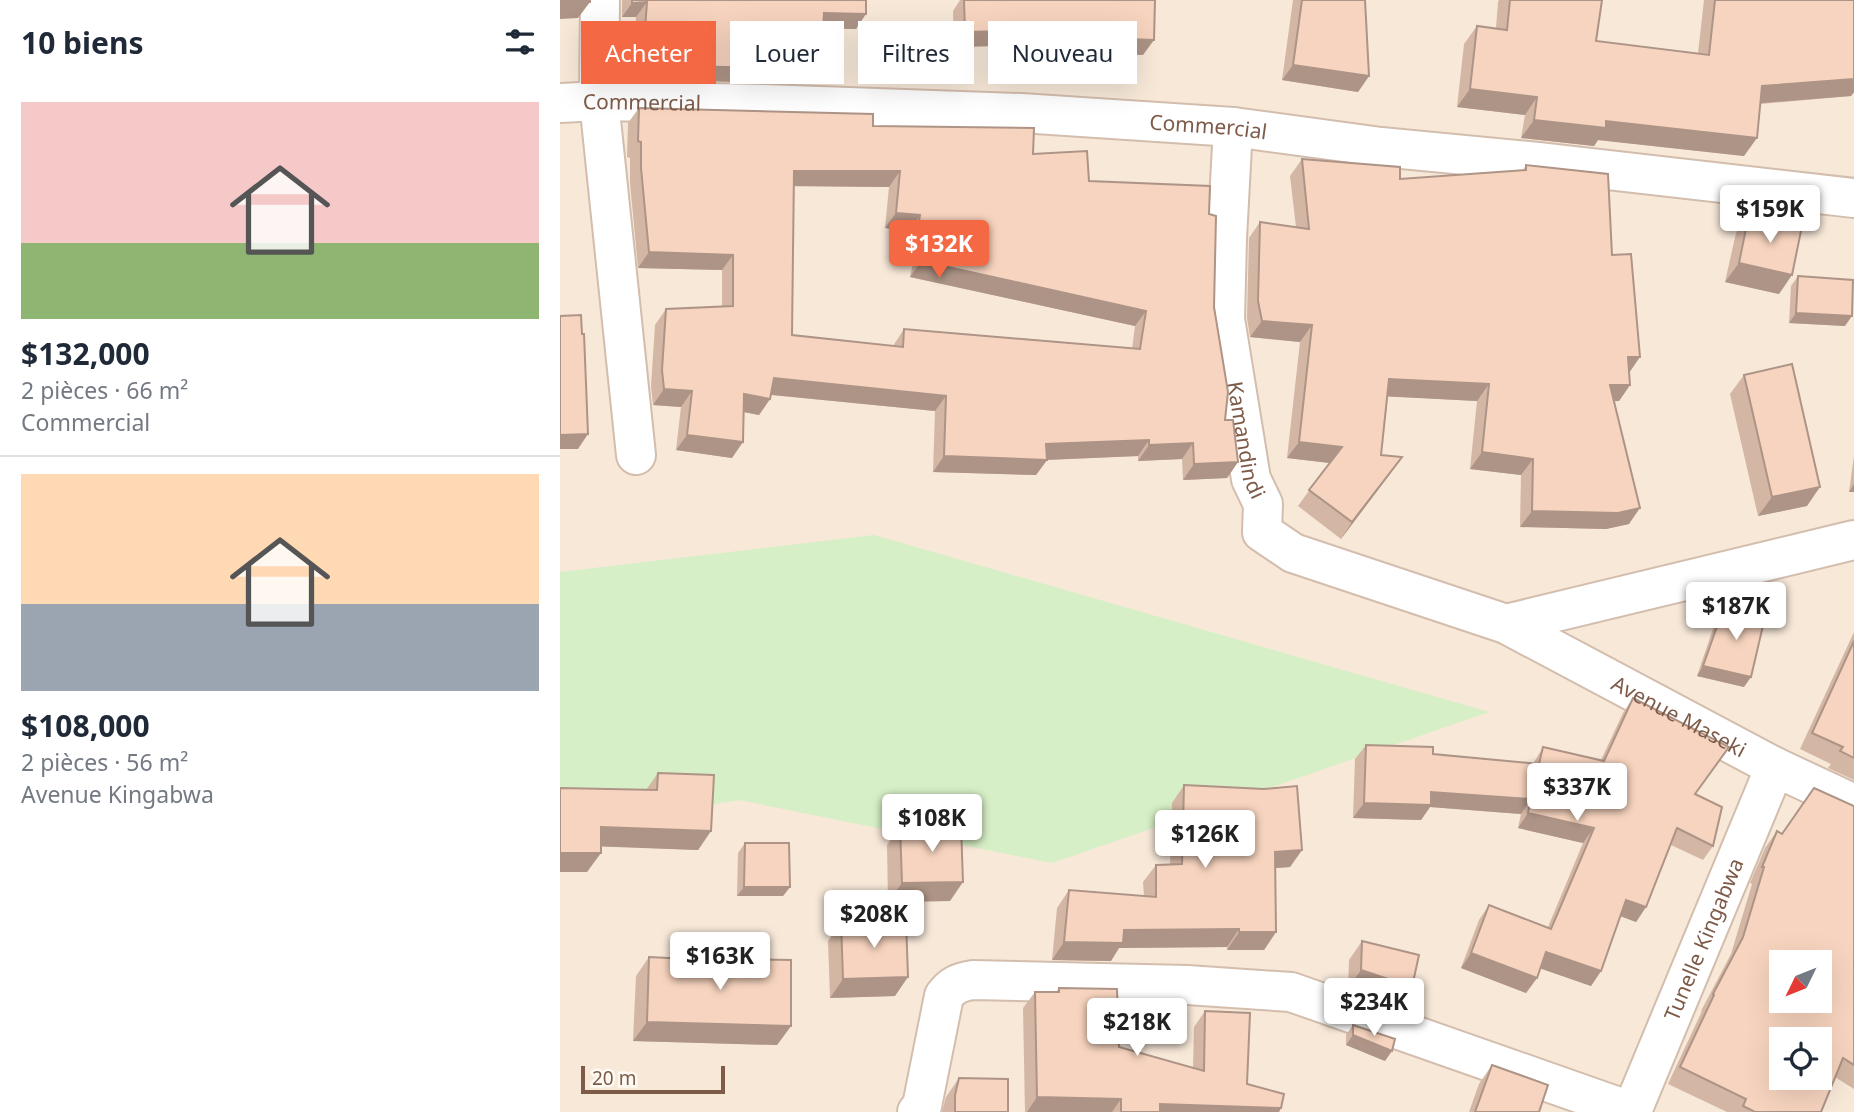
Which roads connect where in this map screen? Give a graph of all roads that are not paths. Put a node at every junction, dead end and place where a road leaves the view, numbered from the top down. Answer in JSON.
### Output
{"nodes":[{"id":1,"x":600,"y":0,"type":"edge"},
{"id":2,"x":600,"y":101,"type":"junction"},
{"id":3,"x":560,"y":103,"type":"edge"},
{"id":4,"x":1233,"y":127,"type":"junction"},
{"id":5,"x":1854,"y":198,"type":"edge"},
{"id":6,"x":636,"y":455,"type":"dead end"},
{"id":7,"x":1854,"y":540,"type":"edge"},
{"id":8,"x":1506,"y":624,"type":"junction"},
{"id":9,"x":1775,"y":767,"type":"junction"},
{"id":10,"x":1854,"y":804,"type":"edge"},
{"id":11,"x":918,"y":1112,"type":"edge"},
{"id":12,"x":1632,"y":1112,"type":"edge"}],
"edges":[{"from":1,"to":2,"type":"street"},
{"from":2,"to":3,"type":"street","name":"Commercial"},
{"from":2,"to":4,"type":"street","name":"Commercial"},
{"from":2,"to":6,"type":"street"},
{"from":4,"to":5,"type":"street","name":"Commercial"},
{"from":4,"to":8,"type":"street","name":"Kamandindi"},
{"from":7,"to":8,"type":"street"},
{"from":8,"to":9,"type":"street","name":"Avenue Maseki"},
{"from":9,"to":10,"type":"street","name":"Avenue Maseki"},
{"from":9,"to":12,"type":"street","name":"Tunelle Kingabwa"},
{"from":11,"to":12,"type":"street"}]}
